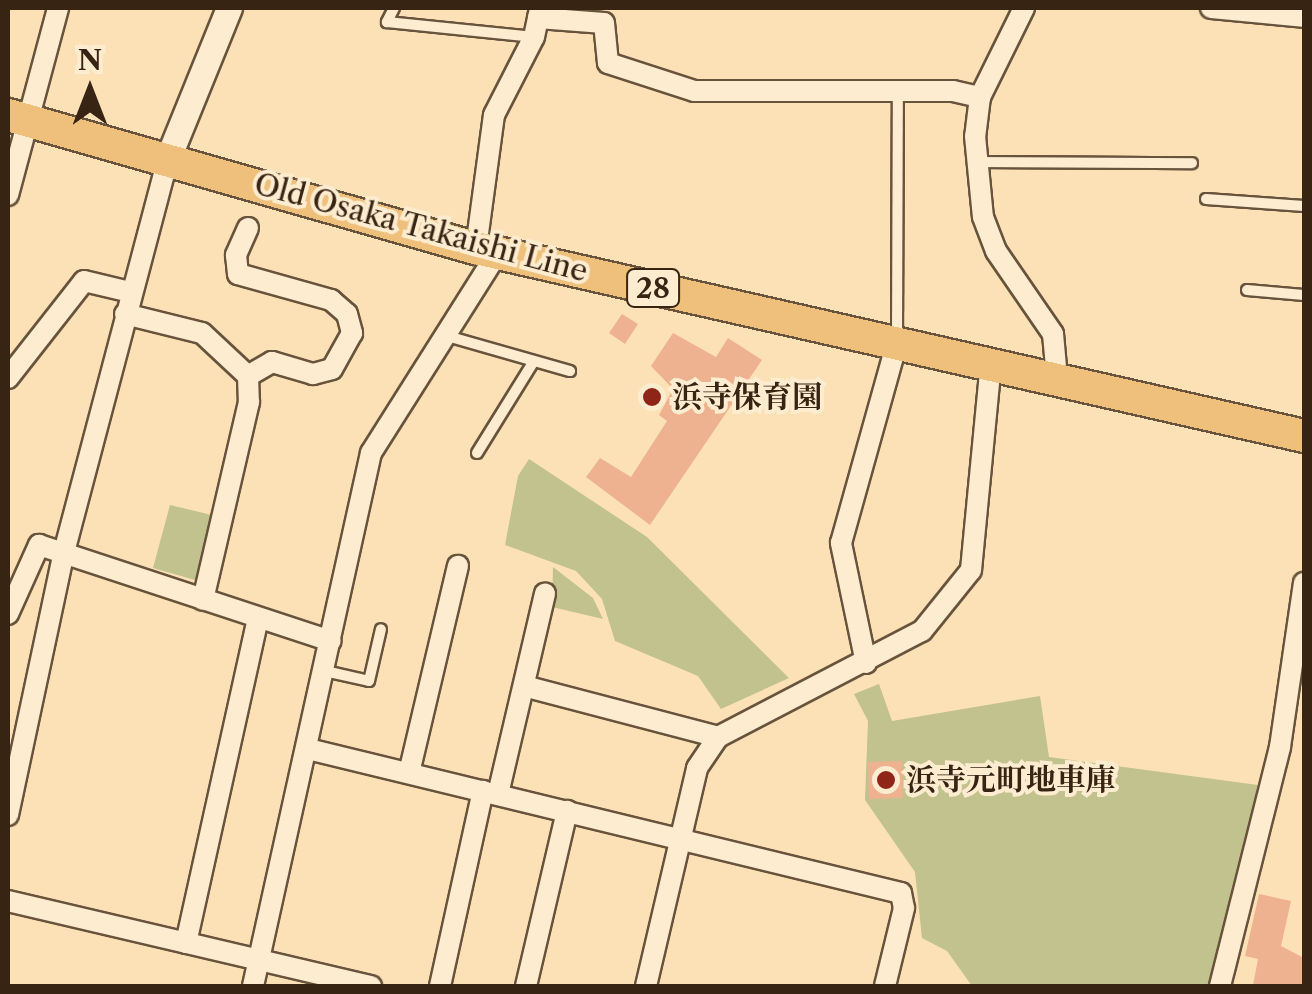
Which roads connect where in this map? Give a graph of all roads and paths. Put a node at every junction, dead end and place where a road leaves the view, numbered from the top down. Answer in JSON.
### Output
{"nodes":[{"id":1,"x":58,"y":8,"type":"edge"},
{"id":2,"x":228,"y":8,"type":"edge"},
{"id":3,"x":394,"y":8,"type":"edge"},
{"id":4,"x":1024,"y":8,"type":"edge"},
{"id":5,"x":1211,"y":8,"type":"edge"},
{"id":6,"x":602,"y":15,"type":"edge"},
{"id":7,"x":1304,"y":17,"type":"edge"},
{"id":8,"x":538,"y":21,"type":"edge"},
{"id":9,"x":898,"y":94,"type":"junction"},
{"id":10,"x":980,"y":96,"type":"junction"},
{"id":11,"x":18,"y":118,"type":"edge"},
{"id":12,"x":168,"y":158,"type":"junction"},
{"id":13,"x":978,"y":162,"type":"junction"},
{"id":14,"x":1192,"y":163,"type":"dead end"},
{"id":15,"x":8,"y":195,"type":"edge"},
{"id":16,"x":1206,"y":199,"type":"dead end"},
{"id":17,"x":1304,"y":206,"type":"edge"},
{"id":18,"x":248,"y":228,"type":"dead end"},
{"id":19,"x":487,"y":250,"type":"junction"},
{"id":20,"x":1247,"y":290,"type":"dead end"},
{"id":21,"x":130,"y":292,"type":"junction"},
{"id":22,"x":1304,"y":295,"type":"edge"},
{"id":23,"x":125,"y":314,"type":"junction"},
{"id":24,"x":448,"y":336,"type":"junction"},
{"id":25,"x":897,"y":342,"type":"junction"},
{"id":26,"x":534,"y":361,"type":"junction"},
{"id":27,"x":991,"y":363,"type":"junction"},
{"id":28,"x":570,"y":371,"type":"dead end"},
{"id":29,"x":248,"y":376,"type":"junction"},
{"id":30,"x":8,"y":378,"type":"edge"},
{"id":31,"x":1057,"y":378,"type":"junction"},
{"id":32,"x":1304,"y":436,"type":"edge"},
{"id":33,"x":477,"y":453,"type":"dead end"},
{"id":34,"x":64,"y":556,"type":"junction"},
{"id":35,"x":458,"y":566,"type":"dead end"},
{"id":36,"x":1304,"y":583,"type":"edge"},
{"id":37,"x":545,"y":593,"type":"dead end"},
{"id":38,"x":203,"y":600,"type":"junction"},
{"id":39,"x":8,"y":614,"type":"edge"},
{"id":40,"x":258,"y":618,"type":"junction"},
{"id":41,"x":381,"y":629,"type":"dead end"},
{"id":42,"x":1303,"y":639,"type":"edge"},
{"id":43,"x":331,"y":641,"type":"junction"},
{"id":44,"x":866,"y":663,"type":"junction"},
{"id":45,"x":324,"y":671,"type":"junction"},
{"id":46,"x":524,"y":686,"type":"junction"},
{"id":47,"x":718,"y":736,"type":"junction"},
{"id":48,"x":308,"y":749,"type":"junction"},
{"id":49,"x":409,"y":774,"type":"junction"},
{"id":50,"x":490,"y":792,"type":"junction"},
{"id":51,"x":567,"y":811,"type":"junction"},
{"id":52,"x":8,"y":815,"type":"edge"},
{"id":53,"x":680,"y":838,"type":"junction"},
{"id":54,"x":8,"y":901,"type":"edge"},
{"id":55,"x":186,"y":943,"type":"junction"},
{"id":56,"x":259,"y":960,"type":"junction"},
{"id":57,"x":253,"y":986,"type":"edge"},
{"id":58,"x":371,"y":986,"type":"edge"},
{"id":59,"x":440,"y":986,"type":"edge"},
{"id":60,"x":526,"y":986,"type":"edge"},
{"id":61,"x":646,"y":986,"type":"edge"},
{"id":62,"x":886,"y":986,"type":"edge"},
{"id":63,"x":1220,"y":986,"type":"edge"}],
"edges":[{"from":1,"to":11,"type":"street"},
{"from":2,"to":12,"type":"street"},
{"from":3,"to":8,"type":"lane"},
{"from":4,"to":10,"type":"street"},
{"from":5,"to":7,"type":"street"},
{"from":6,"to":8,"type":"street"},
{"from":6,"to":9,"type":"street"},
{"from":8,"to":19,"type":"street"},
{"from":9,"to":10,"type":"street"},
{"from":9,"to":25,"type":"lane"},
{"from":10,"to":13,"type":"street"},
{"from":11,"to":12,"type":"main road","name":"Old Osaka Takaishi Line","number":"28"},
{"from":11,"to":15,"type":"street"},
{"from":12,"to":19,"type":"main road","name":"Old Osaka Takaishi Line","number":"28"},
{"from":12,"to":21,"type":"street"},
{"from":13,"to":14,"type":"lane"},
{"from":13,"to":31,"type":"street"},
{"from":16,"to":17,"type":"lane"},
{"from":18,"to":29,"type":"street"},
{"from":19,"to":24,"type":"street"},
{"from":19,"to":25,"type":"main road","name":"Old Osaka Takaishi Line","number":"28"},
{"from":20,"to":22,"type":"lane"},
{"from":21,"to":23,"type":"street"},
{"from":21,"to":30,"type":"street"},
{"from":23,"to":29,"type":"street"},
{"from":23,"to":34,"type":"street"},
{"from":24,"to":26,"type":"lane"},
{"from":24,"to":43,"type":"street"},
{"from":25,"to":27,"type":"main road","name":"Old Osaka Takaishi Line","number":"28"},
{"from":25,"to":44,"type":"street"},
{"from":26,"to":28,"type":"lane"},
{"from":26,"to":33,"type":"lane"},
{"from":27,"to":31,"type":"main road","name":"Old Osaka Takaishi Line","number":"28"},
{"from":27,"to":44,"type":"street"},
{"from":29,"to":38,"type":"street"},
{"from":31,"to":32,"type":"main road","name":"Old Osaka Takaishi Line","number":"28"},
{"from":34,"to":38,"type":"street"},
{"from":34,"to":39,"type":"street"},
{"from":34,"to":52,"type":"street"},
{"from":35,"to":49,"type":"street"},
{"from":36,"to":42,"type":"street"},
{"from":37,"to":46,"type":"street"},
{"from":38,"to":40,"type":"street"},
{"from":40,"to":43,"type":"street"},
{"from":40,"to":55,"type":"street"},
{"from":41,"to":45,"type":"lane"},
{"from":42,"to":63,"type":"street"},
{"from":43,"to":45,"type":"street"},
{"from":44,"to":47,"type":"street"},
{"from":45,"to":48,"type":"street"},
{"from":46,"to":47,"type":"street"},
{"from":46,"to":50,"type":"street"},
{"from":47,"to":53,"type":"street"},
{"from":48,"to":49,"type":"street"},
{"from":48,"to":56,"type":"street"},
{"from":49,"to":50,"type":"street"},
{"from":50,"to":51,"type":"street"},
{"from":50,"to":59,"type":"street"},
{"from":51,"to":53,"type":"street"},
{"from":51,"to":60,"type":"street"},
{"from":53,"to":61,"type":"street"},
{"from":53,"to":62,"type":"street"},
{"from":54,"to":55,"type":"street"},
{"from":55,"to":56,"type":"street"},
{"from":56,"to":57,"type":"street"},
{"from":56,"to":58,"type":"street"}]}
